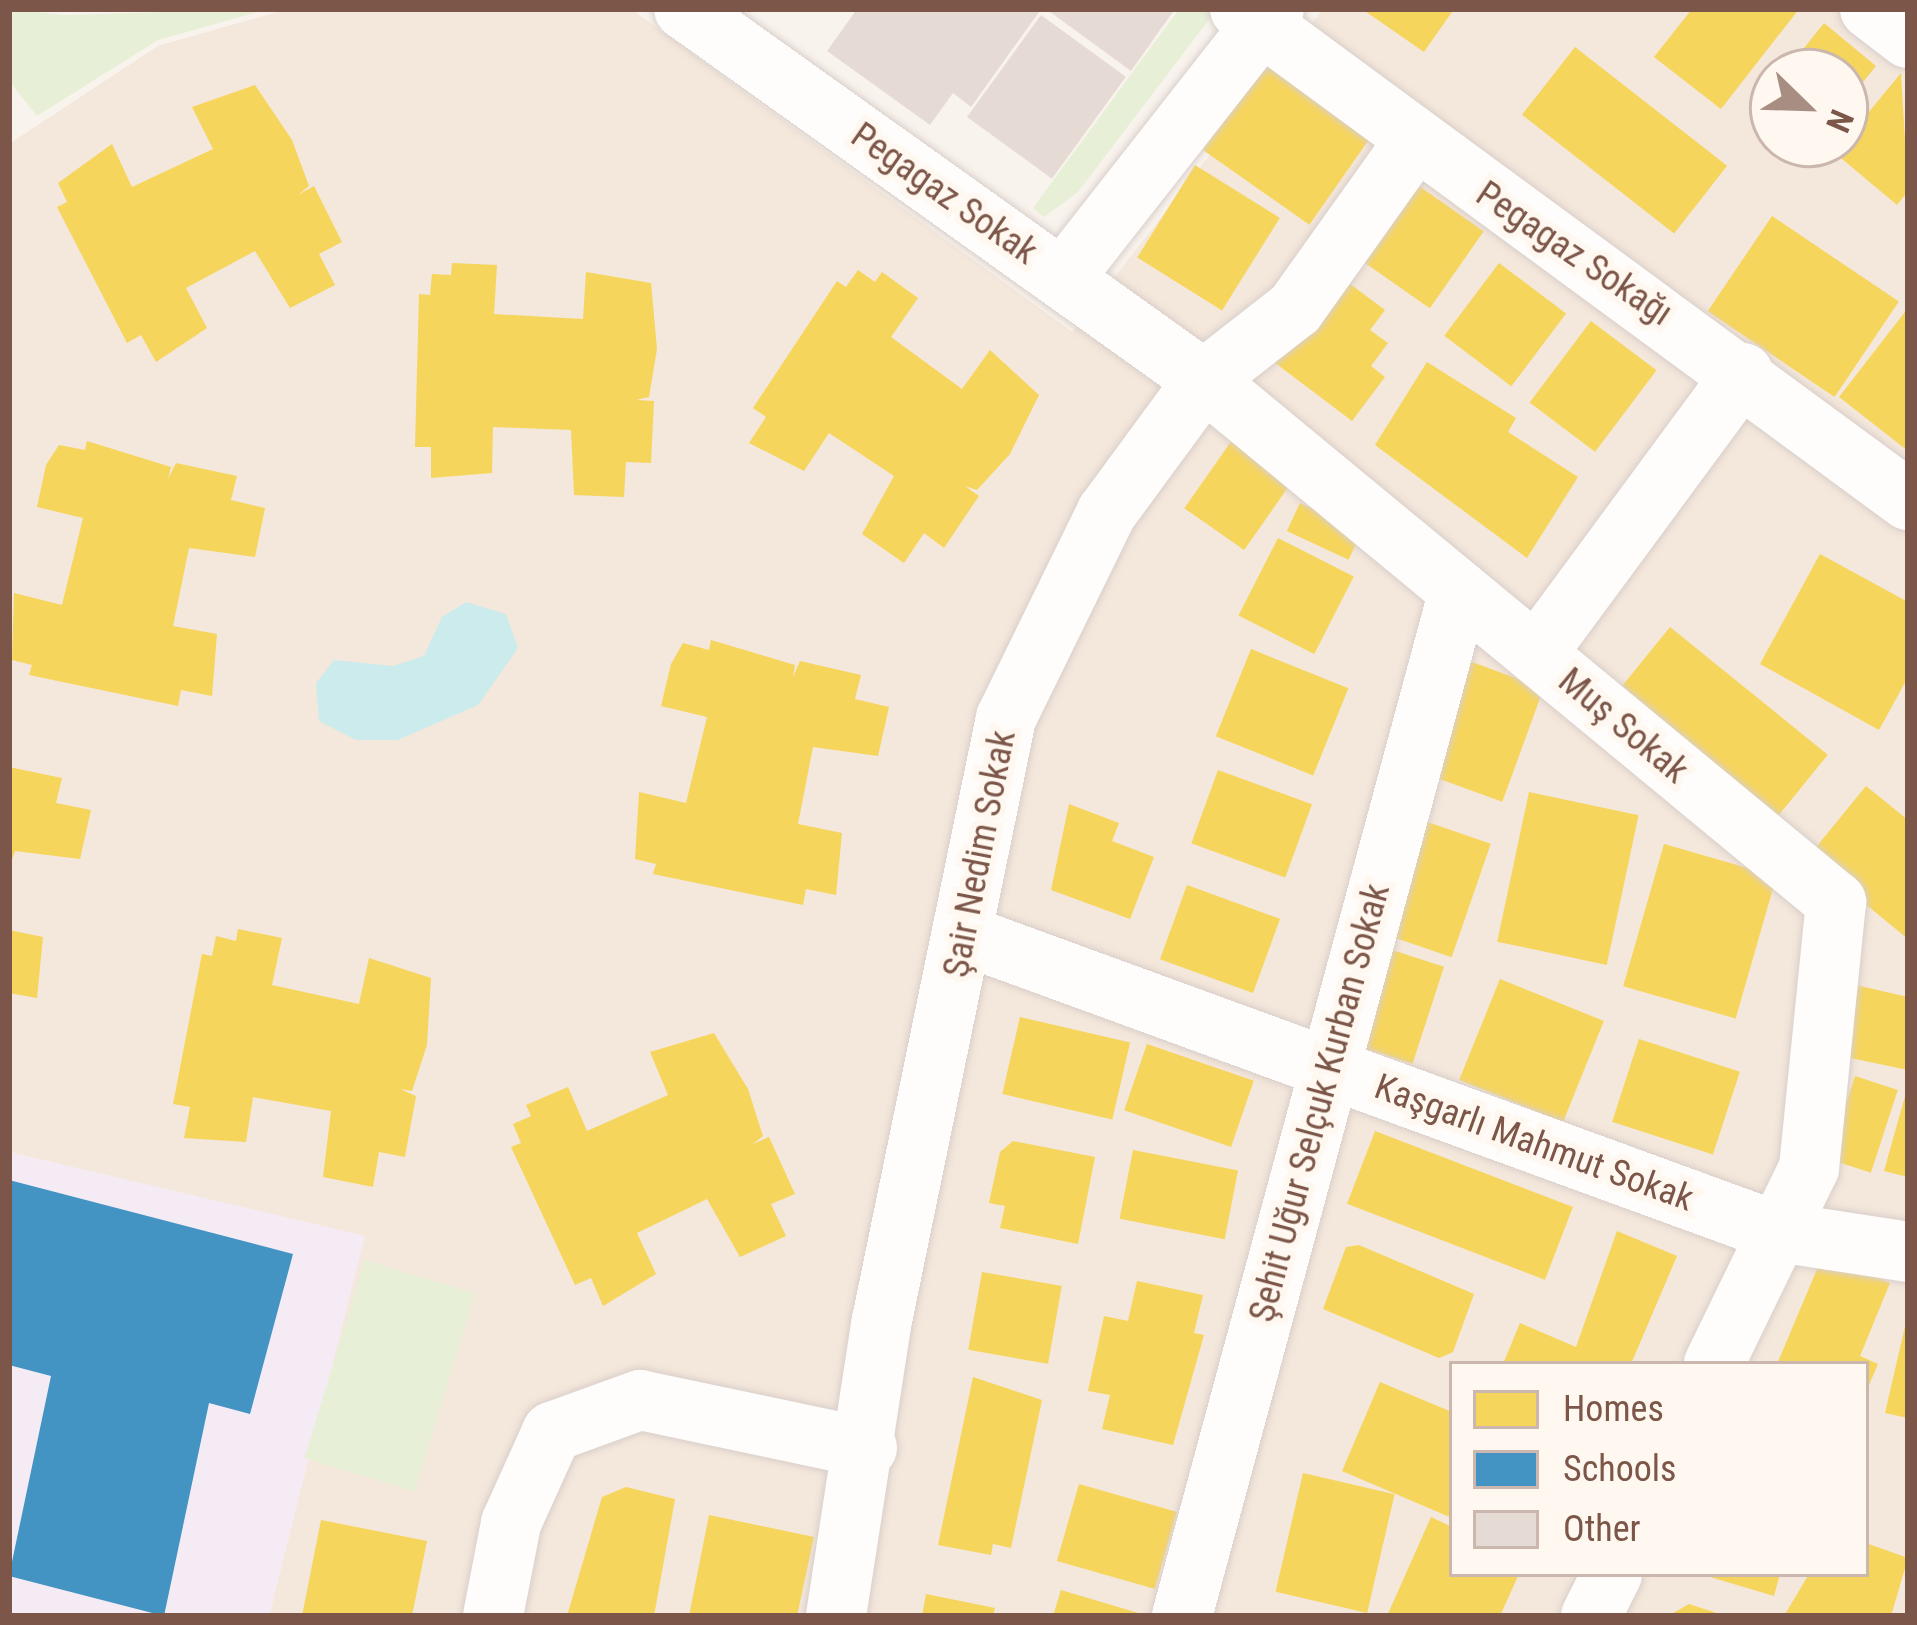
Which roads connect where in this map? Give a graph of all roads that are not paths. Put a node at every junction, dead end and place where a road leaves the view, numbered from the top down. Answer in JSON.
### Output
{"nodes":[{"id":1,"x":684,"y":9,"type":"edge"},
{"id":2,"x":1870,"y":9,"type":"edge"},
{"id":3,"x":1258,"y":14,"type":"edge"},
{"id":4,"x":1908,"y":38,"type":"edge"},
{"id":5,"x":1412,"y":146,"type":"junction"},
{"id":6,"x":1064,"y":277,"type":"junction"},
{"id":7,"x":1743,"y":373,"type":"junction"},
{"id":8,"x":1204,"y":380,"type":"junction"},
{"id":9,"x":1908,"y":500,"type":"edge"},
{"id":10,"x":1459,"y":591,"type":"junction"},
{"id":11,"x":1536,"y":654,"type":"junction"},
{"id":12,"x":964,"y":935,"type":"junction"},
{"id":13,"x":1330,"y":1069,"type":"junction"},
{"id":14,"x":1778,"y":1232,"type":"junction"},
{"id":15,"x":1908,"y":1252,"type":"edge"},
{"id":16,"x":1715,"y":1361,"type":"edge"},
{"id":17,"x":867,"y":1448,"type":"junction"},
{"id":18,"x":1610,"y":1577,"type":"edge"},
{"id":19,"x":493,"y":1616,"type":"edge"},
{"id":20,"x":836,"y":1616,"type":"edge"},
{"id":21,"x":1182,"y":1616,"type":"edge"},
{"id":22,"x":1591,"y":1616,"type":"edge"}],
"edges":[{"from":1,"to":6,"type":"street","name":"Pegagaz Sokak"},
{"from":2,"to":4,"type":"street"},
{"from":3,"to":5,"type":"street","name":"Pegagaz Sokağı"},
{"from":3,"to":6,"type":"street"},
{"from":5,"to":7,"type":"street","name":"Pegagaz Sokağı"},
{"from":5,"to":8,"type":"street","name":"Şair Nedim Sokak"},
{"from":6,"to":8,"type":"street","name":"Pegagaz Sokak"},
{"from":7,"to":9,"type":"street","name":"Pegagaz Sokağı"},
{"from":7,"to":11,"type":"street"},
{"from":8,"to":10,"type":"street","name":"Muş Sokak"},
{"from":8,"to":12,"type":"street","name":"Şair Nedim Sokak"},
{"from":10,"to":11,"type":"street","name":"Muş Sokak"},
{"from":10,"to":13,"type":"street","name":"Şehit Uğur Selçuk Kurban Sokak"},
{"from":11,"to":14,"type":"street","name":"Muş Sokak"},
{"from":12,"to":13,"type":"street","name":"Kaşgarlı Mahmut Sokak"},
{"from":12,"to":17,"type":"street","name":"Şair Nedim Sokak"},
{"from":13,"to":14,"type":"street","name":"Kaşgarlı Mahmut Sokak"},
{"from":13,"to":21,"type":"street","name":"Şehit Uğur Selçuk Kurban Sokak"},
{"from":14,"to":15,"type":"street","name":"Kaşgarlı Mahmut Sokak"},
{"from":14,"to":16,"type":"street"},
{"from":17,"to":19,"type":"street"},
{"from":17,"to":20,"type":"street","name":"Şair Nedim Sokak"},
{"from":18,"to":22,"type":"street"}]}
